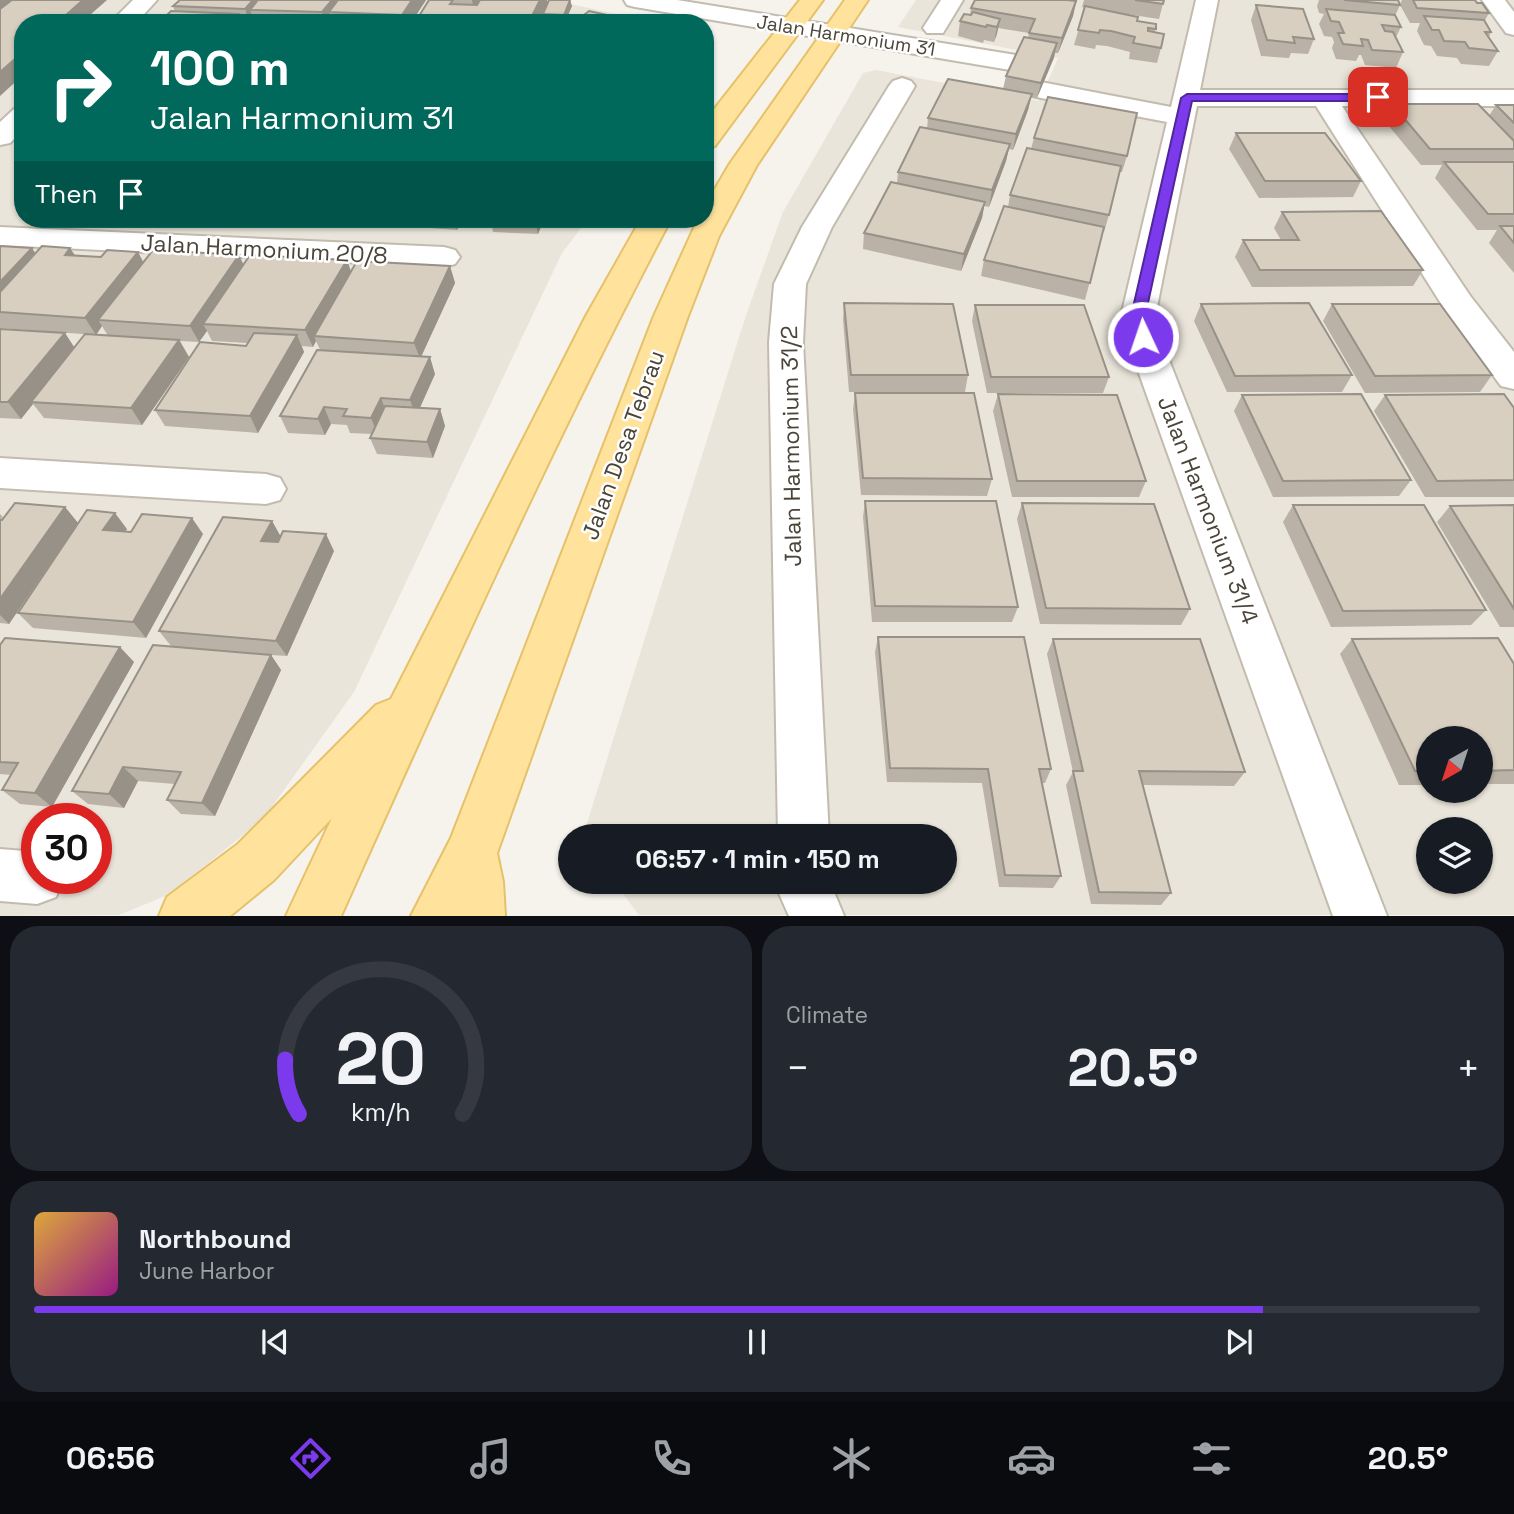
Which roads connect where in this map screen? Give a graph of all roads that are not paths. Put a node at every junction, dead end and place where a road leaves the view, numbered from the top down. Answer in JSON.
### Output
{"nodes":[{"id":1,"x":146,"y":0,"type":"edge"},
{"id":2,"x":635,"y":0,"type":"edge"},
{"id":3,"x":811,"y":0,"type":"edge"},
{"id":4,"x":857,"y":0,"type":"edge"},
{"id":5,"x":952,"y":0,"type":"edge"},
{"id":6,"x":1207,"y":0,"type":"edge"},
{"id":7,"x":1493,"y":0,"type":"edge"},
{"id":8,"x":131,"y":14,"type":"edge"},
{"id":9,"x":708,"y":14,"type":"edge"},
{"id":10,"x":714,"y":15,"type":"edge"},
{"id":11,"x":935,"y":28,"type":"dead end"},
{"id":12,"x":1514,"y":28,"type":"edge"},
{"id":13,"x":807,"y":36,"type":"junction"},
{"id":14,"x":1011,"y":74,"type":"edge"},
{"id":15,"x":1045,"y":80,"type":"edge"},
{"id":16,"x":902,"y":86,"type":"dead end"},
{"id":17,"x":1324,"y":97,"type":"junction"},
{"id":18,"x":1514,"y":98,"type":"edge"},
{"id":19,"x":1186,"y":103,"type":"junction"},
{"id":20,"x":14,"y":124,"type":"edge"},
{"id":21,"x":714,"y":131,"type":"edge"},
{"id":22,"x":0,"y":137,"type":"edge"},
{"id":23,"x":714,"y":218,"type":"edge"},
{"id":24,"x":651,"y":228,"type":"edge"},
{"id":25,"x":708,"y":228,"type":"edge"},
{"id":26,"x":0,"y":236,"type":"edge"},
{"id":27,"x":444,"y":257,"type":"dead end"},
{"id":28,"x":1514,"y":377,"type":"edge"},
{"id":29,"x":0,"y":473,"type":"edge"},
{"id":30,"x":266,"y":489,"type":"dead end"},
{"id":31,"x":416,"y":696,"type":"junction"},
{"id":32,"x":803,"y":824,"type":"edge"},
{"id":33,"x":471,"y":853,"type":"junction"},
{"id":34,"x":0,"y":875,"type":"edge"},
{"id":35,"x":21,"y":877,"type":"edge"},
{"id":36,"x":806,"y":894,"type":"edge"},
{"id":37,"x":186,"y":915,"type":"edge"},
{"id":38,"x":313,"y":915,"type":"edge"},
{"id":39,"x":438,"y":915,"type":"edge"},
{"id":40,"x":478,"y":915,"type":"edge"},
{"id":41,"x":817,"y":915,"type":"edge"},
{"id":42,"x":1360,"y":915,"type":"edge"}],
"edges":[{"from":1,"to":8,"type":"street"},
{"from":2,"to":9,"type":"street","name":"Jalan Harmonium 31"},
{"from":3,"to":13,"type":"main road","name":"Jalan Desa Tebrau"},
{"from":4,"to":13,"type":"main road","name":"Jalan Desa Tebrau"},
{"from":5,"to":11,"type":"street"},
{"from":6,"to":19,"type":"street","name":"Jalan Harmonium 31/4"},
{"from":7,"to":12,"type":"street"},
{"from":10,"to":13,"type":"street","name":"Jalan Harmonium 31"},
{"from":13,"to":14,"type":"street","name":"Jalan Harmonium 31"},
{"from":13,"to":21,"type":"main road","name":"Jalan Desa Tebrau"},
{"from":13,"to":23,"type":"main road","name":"Jalan Desa Tebrau"},
{"from":15,"to":19,"type":"street"},
{"from":16,"to":32,"type":"street","name":"Jalan Harmonium 31/2"},
{"from":17,"to":18,"type":"street"},
{"from":17,"to":19,"type":"street"},
{"from":17,"to":28,"type":"street"},
{"from":19,"to":42,"type":"street","name":"Jalan Harmonium 31/4"},
{"from":20,"to":22,"type":"street"},
{"from":24,"to":31,"type":"main road"},
{"from":25,"to":33,"type":"main road","name":"Jalan Desa Tebrau"},
{"from":26,"to":27,"type":"street","name":"Jalan Harmonium 20/8"},
{"from":29,"to":30,"type":"street"},
{"from":31,"to":37,"type":"main road"},
{"from":31,"to":38,"type":"main road"},
{"from":33,"to":39,"type":"main road","name":"Jalan Desa Tebrau"},
{"from":33,"to":40,"type":"main road"},
{"from":34,"to":35,"type":"street"},
{"from":36,"to":41,"type":"street"}]}
